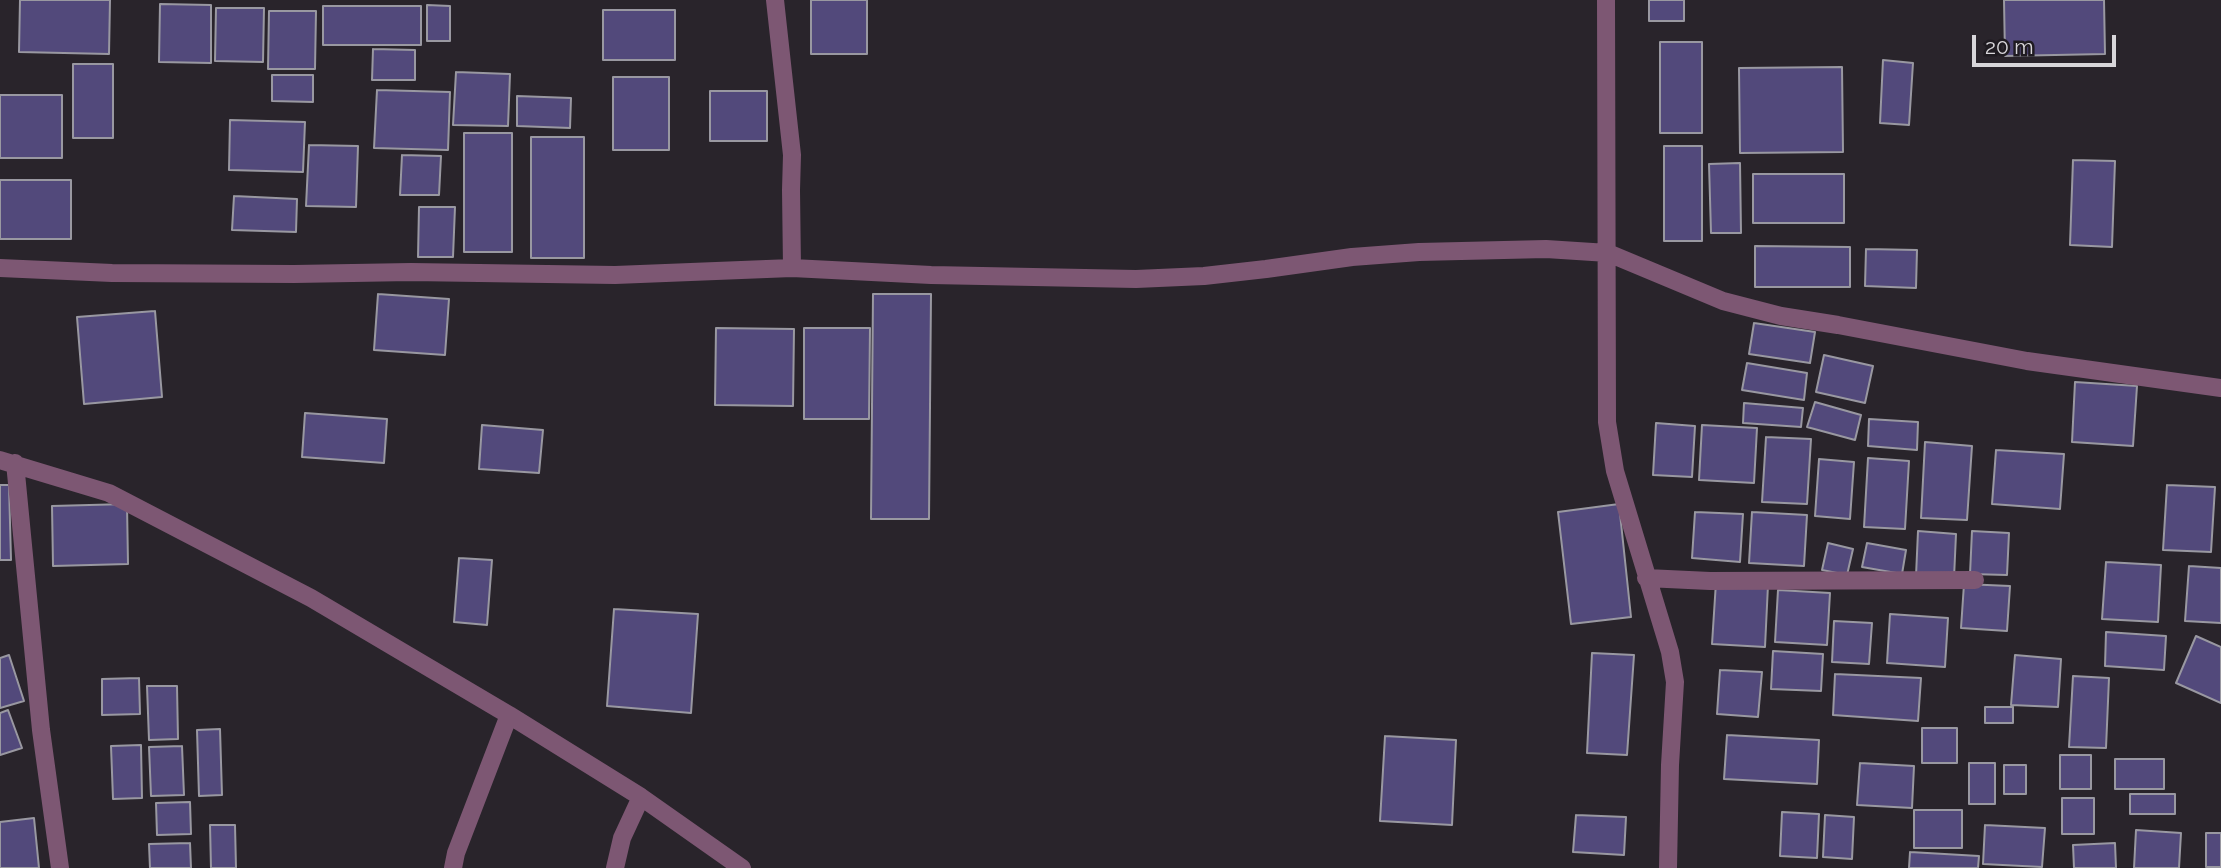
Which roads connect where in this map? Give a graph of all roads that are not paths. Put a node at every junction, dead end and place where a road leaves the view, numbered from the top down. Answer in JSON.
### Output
{"nodes":[{"id":1,"x":775,"y":0,"type":"edge"},
{"id":2,"x":1606,"y":0,"type":"edge"},
{"id":3,"x":1608,"y":253,"type":"junction"},
{"id":4,"x":0,"y":268,"type":"edge"},
{"id":5,"x":792,"y":268,"type":"junction"},
{"id":6,"x":2221,"y":388,"type":"edge"},
{"id":7,"x":7,"y":462,"type":"edge"},
{"id":8,"x":1646,"y":578,"type":"junction"},
{"id":9,"x":1975,"y":580,"type":"dead end"},
{"id":10,"x":509,"y":715,"type":"junction"},
{"id":11,"x":641,"y":797,"type":"junction"},
{"id":12,"x":61,"y":868,"type":"edge"},
{"id":13,"x":453,"y":868,"type":"edge"},
{"id":14,"x":615,"y":868,"type":"edge"},
{"id":15,"x":742,"y":868,"type":"edge"},
{"id":16,"x":1668,"y":868,"type":"edge"}],
"edges":[{"from":1,"to":5,"type":"street"},
{"from":2,"to":3,"type":"street"},
{"from":3,"to":5,"type":"street"},
{"from":3,"to":6,"type":"street"},
{"from":3,"to":8,"type":"street"},
{"from":4,"to":5,"type":"street"},
{"from":7,"to":10,"type":"street"},
{"from":7,"to":12,"type":"street"},
{"from":8,"to":9,"type":"street"},
{"from":8,"to":16,"type":"street"},
{"from":10,"to":11,"type":"street"},
{"from":10,"to":13,"type":"street"},
{"from":11,"to":14,"type":"street"},
{"from":11,"to":15,"type":"street"}]}
